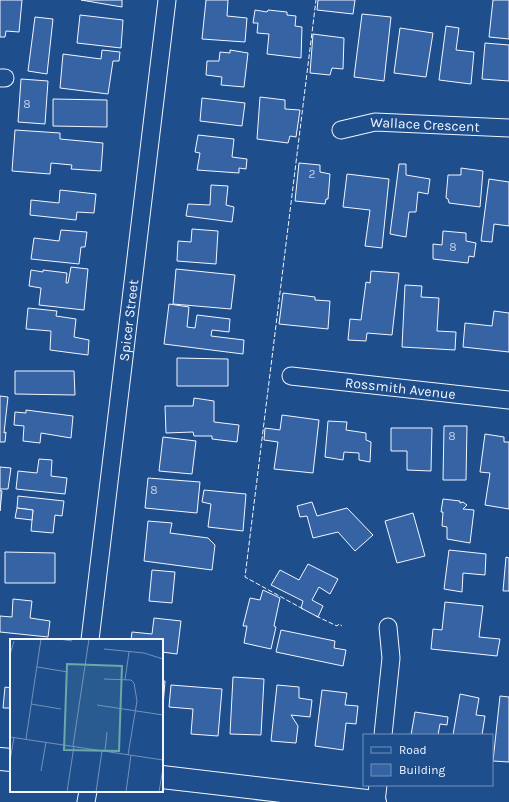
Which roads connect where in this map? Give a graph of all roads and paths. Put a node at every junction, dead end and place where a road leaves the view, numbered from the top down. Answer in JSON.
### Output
{"nodes":[{"id":1,"x":167,"y":0,"type":"edge"},
{"id":2,"x":509,"y":128,"type":"edge"},
{"id":3,"x":341,"y":130,"type":"dead end"},
{"id":4,"x":291,"y":376,"type":"dead end"},
{"id":5,"x":509,"y":400,"type":"edge"},
{"id":6,"x":388,"y":628,"type":"dead end"},
{"id":7,"x":90,"y":639,"type":"edge"},
{"id":8,"x":383,"y":734,"type":"edge"},
{"id":9,"x":0,"y":759,"type":"edge"},
{"id":10,"x":10,"y":760,"type":"edge"},
{"id":11,"x":163,"y":777,"type":"edge"},
{"id":12,"x":378,"y":786,"type":"edge"},
{"id":13,"x":88,"y":792,"type":"edge"},
{"id":14,"x":353,"y":801,"type":"edge"},
{"id":15,"x":86,"y":802,"type":"edge"},
{"id":16,"x":376,"y":802,"type":"edge"}],
"edges":[{"from":1,"to":7,"type":"street","name":"Spicer Street"},
{"from":2,"to":3,"type":"street","name":"Wallace Crescent"},
{"from":4,"to":5,"type":"street","name":"Rossmith Avenue"},
{"from":6,"to":8,"type":"street"},
{"from":9,"to":10,"type":"main road"},
{"from":11,"to":14,"type":"main road"},
{"from":12,"to":16,"type":"street"},
{"from":13,"to":15,"type":"street"},
{"from":14,"to":16,"type":"main road"}]}
